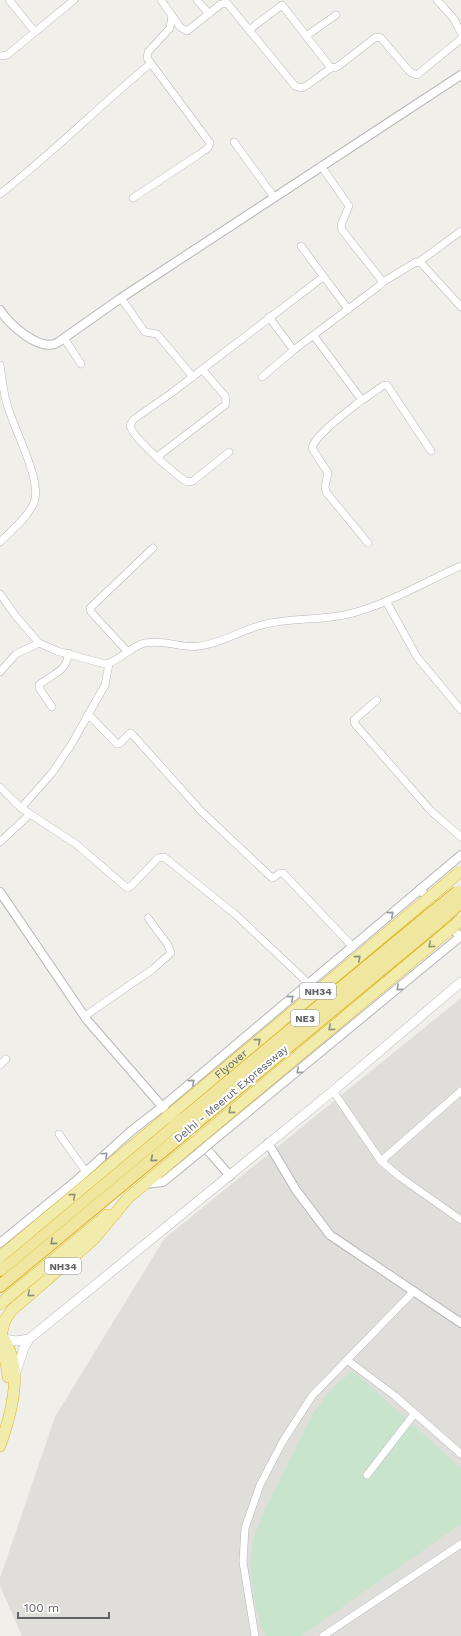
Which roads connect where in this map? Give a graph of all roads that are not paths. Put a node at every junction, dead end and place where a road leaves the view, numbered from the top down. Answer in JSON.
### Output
{"nodes":[{"id":1,"x":9,"y":0,"type":"edge"},
{"id":2,"x":74,"y":0,"type":"edge"},
{"id":3,"x":161,"y":0,"type":"edge"},
{"id":4,"x":197,"y":0,"type":"edge"},
{"id":5,"x":437,"y":0,"type":"edge"},
{"id":6,"x":285,"y":2,"type":"edge"},
{"id":7,"x":209,"y":14,"type":"junction"},
{"id":8,"x":336,"y":15,"type":"dead end"},
{"id":9,"x":172,"y":16,"type":"junction"},
{"id":10,"x":249,"y":30,"type":"junction"},
{"id":11,"x":35,"y":32,"type":"junction"},
{"id":12,"x":461,"y":33,"type":"edge"},
{"id":13,"x":306,"y":36,"type":"junction"},
{"id":14,"x":461,"y":39,"type":"edge"},
{"id":15,"x":0,"y":56,"type":"edge"},
{"id":16,"x":150,"y":64,"type":"junction"},
{"id":17,"x":331,"y":68,"type":"junction"},
{"id":18,"x":461,"y":75,"type":"edge"},
{"id":19,"x":234,"y":142,"type":"dead end"},
{"id":20,"x":321,"y":166,"type":"junction"},
{"id":21,"x":0,"y":194,"type":"edge"},
{"id":22,"x":274,"y":197,"type":"junction"},
{"id":23,"x":133,"y":198,"type":"dead end"},
{"id":24,"x":461,"y":231,"type":"edge"},
{"id":25,"x":301,"y":246,"type":"dead end"},
{"id":26,"x":419,"y":262,"type":"junction"},
{"id":27,"x":323,"y":277,"type":"junction"},
{"id":28,"x":383,"y":282,"type":"junction"},
{"id":29,"x":121,"y":298,"type":"junction"},
{"id":30,"x":461,"y":306,"type":"edge"},
{"id":31,"x":348,"y":309,"type":"junction"},
{"id":32,"x":0,"y":310,"type":"edge"},
{"id":33,"x":269,"y":317,"type":"junction"},
{"id":34,"x":314,"y":336,"type":"junction"},
{"id":35,"x":64,"y":338,"type":"junction"},
{"id":36,"x":295,"y":349,"type":"junction"},
{"id":37,"x":81,"y":364,"type":"dead end"},
{"id":38,"x":0,"y":365,"type":"edge"},
{"id":39,"x":202,"y":369,"type":"junction"},
{"id":40,"x":193,"y":377,"type":"junction"},
{"id":41,"x":262,"y":377,"type":"dead end"},
{"id":42,"x":363,"y":399,"type":"junction"},
{"id":43,"x":431,"y":451,"type":"dead end"},
{"id":44,"x":229,"y":452,"type":"dead end"},
{"id":45,"x":157,"y":457,"type":"junction"},
{"id":46,"x":0,"y":542,"type":"edge"},
{"id":47,"x":368,"y":542,"type":"dead end"},
{"id":48,"x":153,"y":548,"type":"dead end"},
{"id":49,"x":461,"y":566,"type":"edge"},
{"id":50,"x":0,"y":594,"type":"edge"},
{"id":51,"x":386,"y":601,"type":"junction"},
{"id":52,"x":39,"y":643,"type":"junction"},
{"id":53,"x":127,"y":651,"type":"junction"},
{"id":54,"x":68,"y":653,"type":"junction"},
{"id":55,"x":109,"y":664,"type":"junction"},
{"id":56,"x":0,"y":672,"type":"edge"},
{"id":57,"x":378,"y":700,"type":"dead end"},
{"id":58,"x":52,"y":707,"type":"dead end"},
{"id":59,"x":461,"y":710,"type":"edge"},
{"id":60,"x":88,"y":714,"type":"junction"},
{"id":61,"x":0,"y":787,"type":"edge"},
{"id":62,"x":21,"y":808,"type":"junction"},
{"id":63,"x":29,"y":815,"type":"junction"},
{"id":64,"x":461,"y":837,"type":"edge"},
{"id":65,"x":0,"y":842,"type":"edge"},
{"id":66,"x":461,"y":855,"type":"edge"},
{"id":67,"x":461,"y":871,"type":"edge"},
{"id":68,"x":434,"y":878,"type":"junction"},
{"id":69,"x":420,"y":889,"type":"junction"},
{"id":70,"x":0,"y":892,"type":"edge"},
{"id":71,"x":460,"y":894,"type":"edge"},
{"id":72,"x":461,"y":909,"type":"edge"},
{"id":73,"x":148,"y":918,"type":"dead end"},
{"id":74,"x":461,"y":920,"type":"edge"},
{"id":75,"x":460,"y":936,"type":"edge"},
{"id":76,"x":353,"y":947,"type":"junction"},
{"id":77,"x":461,"y":982,"type":"edge"},
{"id":78,"x":308,"y":983,"type":"junction"},
{"id":79,"x":84,"y":1016,"type":"junction"},
{"id":80,"x":6,"y":1059,"type":"dead end"},
{"id":81,"x":0,"y":1065,"type":"edge"},
{"id":82,"x":333,"y":1090,"type":"junction"},
{"id":83,"x":461,"y":1091,"type":"edge"},
{"id":84,"x":162,"y":1107,"type":"junction"},
{"id":85,"x":183,"y":1126,"type":"junction"},
{"id":86,"x":59,"y":1134,"type":"dead end"},
{"id":87,"x":268,"y":1143,"type":"junction"},
{"id":88,"x":382,"y":1161,"type":"junction"},
{"id":89,"x":86,"y":1172,"type":"junction"},
{"id":90,"x":230,"y":1176,"type":"junction"},
{"id":91,"x":145,"y":1184,"type":"junction"},
{"id":92,"x":128,"y":1198,"type":"junction"},
{"id":93,"x":460,"y":1218,"type":"edge"},
{"id":94,"x":0,"y":1243,"type":"edge"},
{"id":95,"x":0,"y":1257,"type":"edge"},
{"id":96,"x":0,"y":1270,"type":"edge"},
{"id":97,"x":0,"y":1286,"type":"edge"},
{"id":98,"x":413,"y":1292,"type":"junction"},
{"id":99,"x":0,"y":1304,"type":"edge"},
{"id":100,"x":461,"y":1323,"type":"edge"},
{"id":101,"x":29,"y":1340,"type":"junction"},
{"id":102,"x":2,"y":1341,"type":"edge"},
{"id":103,"x":347,"y":1360,"type":"junction"},
{"id":104,"x":11,"y":1376,"type":"junction"},
{"id":105,"x":415,"y":1413,"type":"junction"},
{"id":106,"x":0,"y":1420,"type":"edge"},
{"id":107,"x":2,"y":1442,"type":"edge"},
{"id":108,"x":461,"y":1454,"type":"edge"},
{"id":109,"x":367,"y":1475,"type":"dead end"},
{"id":110,"x":461,"y":1544,"type":"edge"},
{"id":111,"x":255,"y":1636,"type":"edge"},
{"id":112,"x":323,"y":1636,"type":"edge"}],
"edges":[{"from":1,"to":11,"type":"street"},
{"from":2,"to":11,"type":"street"},
{"from":3,"to":9,"type":"street"},
{"from":4,"to":7,"type":"street"},
{"from":5,"to":12,"type":"street"},
{"from":6,"to":10,"type":"street"},
{"from":6,"to":13,"type":"street"},
{"from":7,"to":9,"type":"street"},
{"from":7,"to":10,"type":"street"},
{"from":8,"to":13,"type":"street"},
{"from":9,"to":16,"type":"street"},
{"from":10,"to":17,"type":"street"},
{"from":11,"to":15,"type":"street"},
{"from":13,"to":17,"type":"street"},
{"from":14,"to":17,"type":"street"},
{"from":16,"to":21,"type":"street"},
{"from":16,"to":23,"type":"street"},
{"from":18,"to":20,"type":"street"},
{"from":19,"to":22,"type":"street"},
{"from":20,"to":22,"type":"street"},
{"from":20,"to":28,"type":"street"},
{"from":22,"to":29,"type":"street"},
{"from":24,"to":26,"type":"street"},
{"from":25,"to":27,"type":"street"},
{"from":26,"to":28,"type":"street"},
{"from":26,"to":30,"type":"street"},
{"from":27,"to":31,"type":"street"},
{"from":27,"to":33,"type":"street"},
{"from":28,"to":31,"type":"street"},
{"from":29,"to":35,"type":"street"},
{"from":29,"to":40,"type":"street"},
{"from":31,"to":34,"type":"street"},
{"from":32,"to":35,"type":"street"},
{"from":33,"to":36,"type":"street"},
{"from":33,"to":39,"type":"street"},
{"from":34,"to":36,"type":"street"},
{"from":34,"to":42,"type":"street"},
{"from":35,"to":37,"type":"street"},
{"from":36,"to":41,"type":"street"},
{"from":38,"to":46,"type":"street"},
{"from":39,"to":40,"type":"street"},
{"from":39,"to":45,"type":"street"},
{"from":40,"to":45,"type":"street"},
{"from":42,"to":43,"type":"street"},
{"from":42,"to":47,"type":"street"},
{"from":44,"to":45,"type":"street"},
{"from":48,"to":53,"type":"street"},
{"from":49,"to":51,"type":"street"},
{"from":50,"to":52,"type":"street"},
{"from":51,"to":53,"type":"street"},
{"from":51,"to":59,"type":"street"},
{"from":52,"to":54,"type":"street"},
{"from":52,"to":56,"type":"street"},
{"from":53,"to":55,"type":"street"},
{"from":54,"to":55,"type":"street"},
{"from":54,"to":58,"type":"street"},
{"from":55,"to":60,"type":"street"},
{"from":57,"to":64,"type":"street"},
{"from":60,"to":62,"type":"street"},
{"from":60,"to":76,"type":"street"},
{"from":61,"to":62,"type":"street"},
{"from":62,"to":63,"type":"street"},
{"from":63,"to":65,"type":"street"},
{"from":63,"to":78,"type":"street"},
{"from":66,"to":68,"type":"street"},
{"from":95,"to":67,"type":"highway","name":"Flyover","number":"NH34","one_way":true,"bridge":true},
{"from":68,"to":69,"type":"street"},
{"from":68,"to":72,"type":"street"},
{"from":69,"to":75,"type":"street"},
{"from":76,"to":69,"type":"street","one_way":true},
{"from":70,"to":79,"type":"street"},
{"from":71,"to":85,"type":"highway","name":"Delhi - Meerut Expressway","number":"NE3","bridge":true},
{"from":73,"to":79,"type":"street"},
{"from":74,"to":91,"type":"highway","number":"NH34","one_way":true,"bridge":true},
{"from":75,"to":91,"type":"street","one_way":true,"bridge":true},
{"from":76,"to":78,"type":"street"},
{"from":77,"to":82,"type":"main road"},
{"from":84,"to":78,"type":"street","one_way":true},
{"from":79,"to":84,"type":"street"},
{"from":80,"to":81,"type":"street"},
{"from":82,"to":87,"type":"main road"},
{"from":82,"to":88,"type":"street"},
{"from":83,"to":88,"type":"street"},
{"from":89,"to":84,"type":"street","one_way":true},
{"from":84,"to":90,"type":"street"},
{"from":85,"to":96,"type":"highway","name":"Delhi - Meerut Expressway","number":"NE3"},
{"from":85,"to":97,"type":"highway","name":"Delhi - Meerut Expressway","number":"NE3","one_way":true},
{"from":86,"to":89,"type":"street"},
{"from":87,"to":90,"type":"main road"},
{"from":87,"to":98,"type":"street"},
{"from":88,"to":93,"type":"street"},
{"from":89,"to":94,"type":"street"},
{"from":90,"to":101,"type":"main road"},
{"from":91,"to":92,"type":"highway","number":"NH34"},
{"from":92,"to":99,"type":"highway","number":"NH34"},
{"from":92,"to":102,"type":"highway","number":"NH34","one_way":true},
{"from":98,"to":100,"type":"street"},
{"from":98,"to":103,"type":"street"},
{"from":101,"to":102,"type":"main road"},
{"from":101,"to":104,"type":"main road"},
{"from":102,"to":104,"type":"highway"},
{"from":103,"to":105,"type":"street"},
{"from":103,"to":111,"type":"street"},
{"from":104,"to":107,"type":"highway"},
{"from":105,"to":108,"type":"street"},
{"from":105,"to":109,"type":"street"},
{"from":106,"to":107,"type":"highway"},
{"from":110,"to":112,"type":"street"}]}
